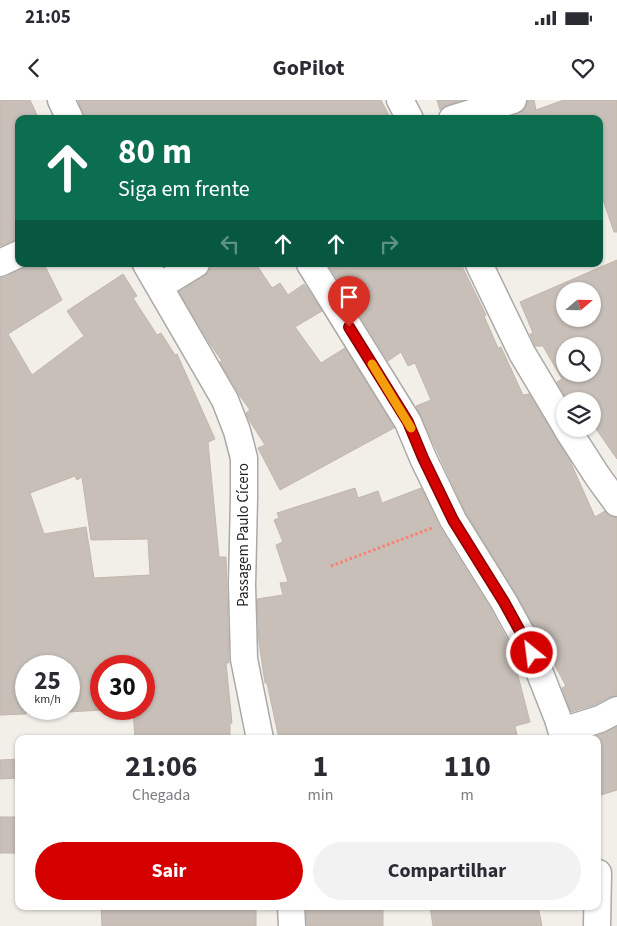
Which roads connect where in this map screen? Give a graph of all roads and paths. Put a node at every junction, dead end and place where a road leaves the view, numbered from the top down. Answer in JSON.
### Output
{"nodes":[{"id":1,"x":61,"y":100,"type":"edge"},
{"id":2,"x":400,"y":100,"type":"edge"},
{"id":3,"x":513,"y":100,"type":"edge"},
{"id":4,"x":68,"y":115,"type":"edge"},
{"id":5,"x":408,"y":115,"type":"edge"},
{"id":6,"x":465,"y":115,"type":"edge"},
{"id":7,"x":15,"y":256,"type":"edge"},
{"id":8,"x":0,"y":263,"type":"edge"},
{"id":9,"x":148,"y":267,"type":"edge"},
{"id":10,"x":191,"y":267,"type":"edge"},
{"id":11,"x":312,"y":267,"type":"edge"},
{"id":12,"x":480,"y":267,"type":"edge"},
{"id":13,"x":160,"y":286,"type":"junction"},
{"id":14,"x":556,"y":410,"type":"edge"},
{"id":15,"x":572,"y":437,"type":"edge"},
{"id":16,"x":617,"y":503,"type":"edge"},
{"id":17,"x":453,"y":520,"type":"junction"},
{"id":18,"x":331,"y":566,"type":"dead end"},
{"id":19,"x":617,"y":710,"type":"edge"},
{"id":20,"x":259,"y":735,"type":"edge"},
{"id":21,"x":563,"y":735,"type":"edge"},
{"id":22,"x":291,"y":910,"type":"edge"},
{"id":23,"x":597,"y":910,"type":"edge"},
{"id":24,"x":292,"y":926,"type":"edge"},
{"id":25,"x":597,"y":926,"type":"edge"}],
"edges":[{"from":1,"to":4,"type":"street"},
{"from":2,"to":5,"type":"street"},
{"from":3,"to":6,"type":"street"},
{"from":7,"to":8,"type":"street"},
{"from":9,"to":13,"type":"street","name":"Passagem Paulo Cícero"},
{"from":10,"to":13,"type":"street"},
{"from":11,"to":17,"type":"street"},
{"from":12,"to":14,"type":"street"},
{"from":13,"to":20,"type":"street","name":"Passagem Paulo Cícero"},
{"from":15,"to":16,"type":"street"},
{"from":17,"to":18,"type":"path"},
{"from":17,"to":21,"type":"street"},
{"from":19,"to":21,"type":"street"},
{"from":22,"to":24,"type":"street"},
{"from":23,"to":25,"type":"street"}]}
